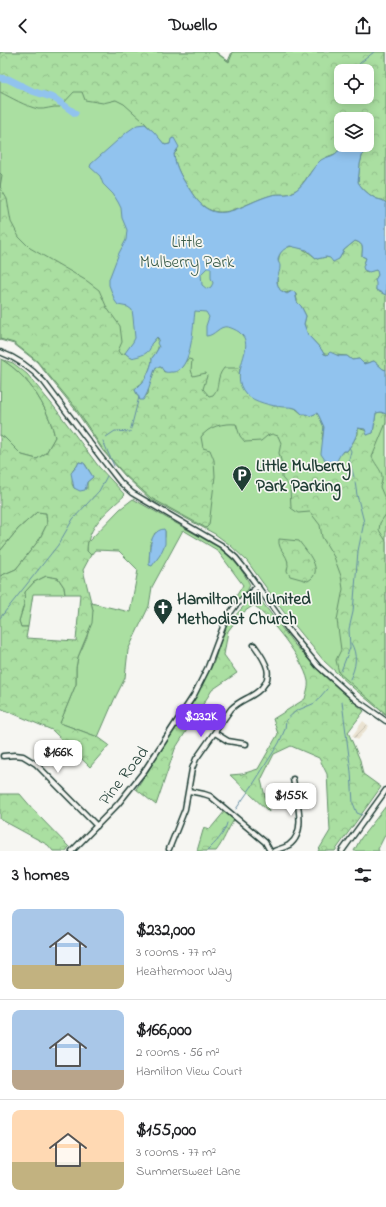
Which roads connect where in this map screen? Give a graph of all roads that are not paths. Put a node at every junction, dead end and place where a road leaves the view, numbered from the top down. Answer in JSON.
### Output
{"nodes":[{"id":1,"x":0,"y":352,"type":"edge"},
{"id":2,"x":258,"y":586,"type":"junction"},
{"id":3,"x":254,"y":645,"type":"dead end"},
{"id":4,"x":386,"y":721,"type":"edge"},
{"id":5,"x":215,"y":733,"type":"junction"},
{"id":6,"x":246,"y":744,"type":"dead end"},
{"id":7,"x":3,"y":756,"type":"dead end"},
{"id":8,"x":293,"y":779,"type":"dead end"},
{"id":9,"x":386,"y":790,"type":"edge"},
{"id":10,"x":189,"y":791,"type":"junction"},
{"id":11,"x":97,"y":826,"type":"junction"},
{"id":12,"x":169,"y":849,"type":"dead end"},
{"id":13,"x":72,"y":851,"type":"edge"},
{"id":14,"x":270,"y":851,"type":"edge"},
{"id":15,"x":274,"y":851,"type":"edge"},
{"id":16,"x":342,"y":851,"type":"edge"}],
"edges":[{"from":1,"to":2,"type":"street"},
{"from":2,"to":4,"type":"street"},
{"from":2,"to":11,"type":"street","name":"Pine Road"},
{"from":3,"to":5,"type":"street"},
{"from":5,"to":6,"type":"street"},
{"from":5,"to":10,"type":"street"},
{"from":7,"to":11,"type":"street"},
{"from":8,"to":15,"type":"street"},
{"from":9,"to":16,"type":"street"},
{"from":10,"to":12,"type":"street"},
{"from":10,"to":14,"type":"street"},
{"from":11,"to":13,"type":"street","name":"Pine Road"}]}
